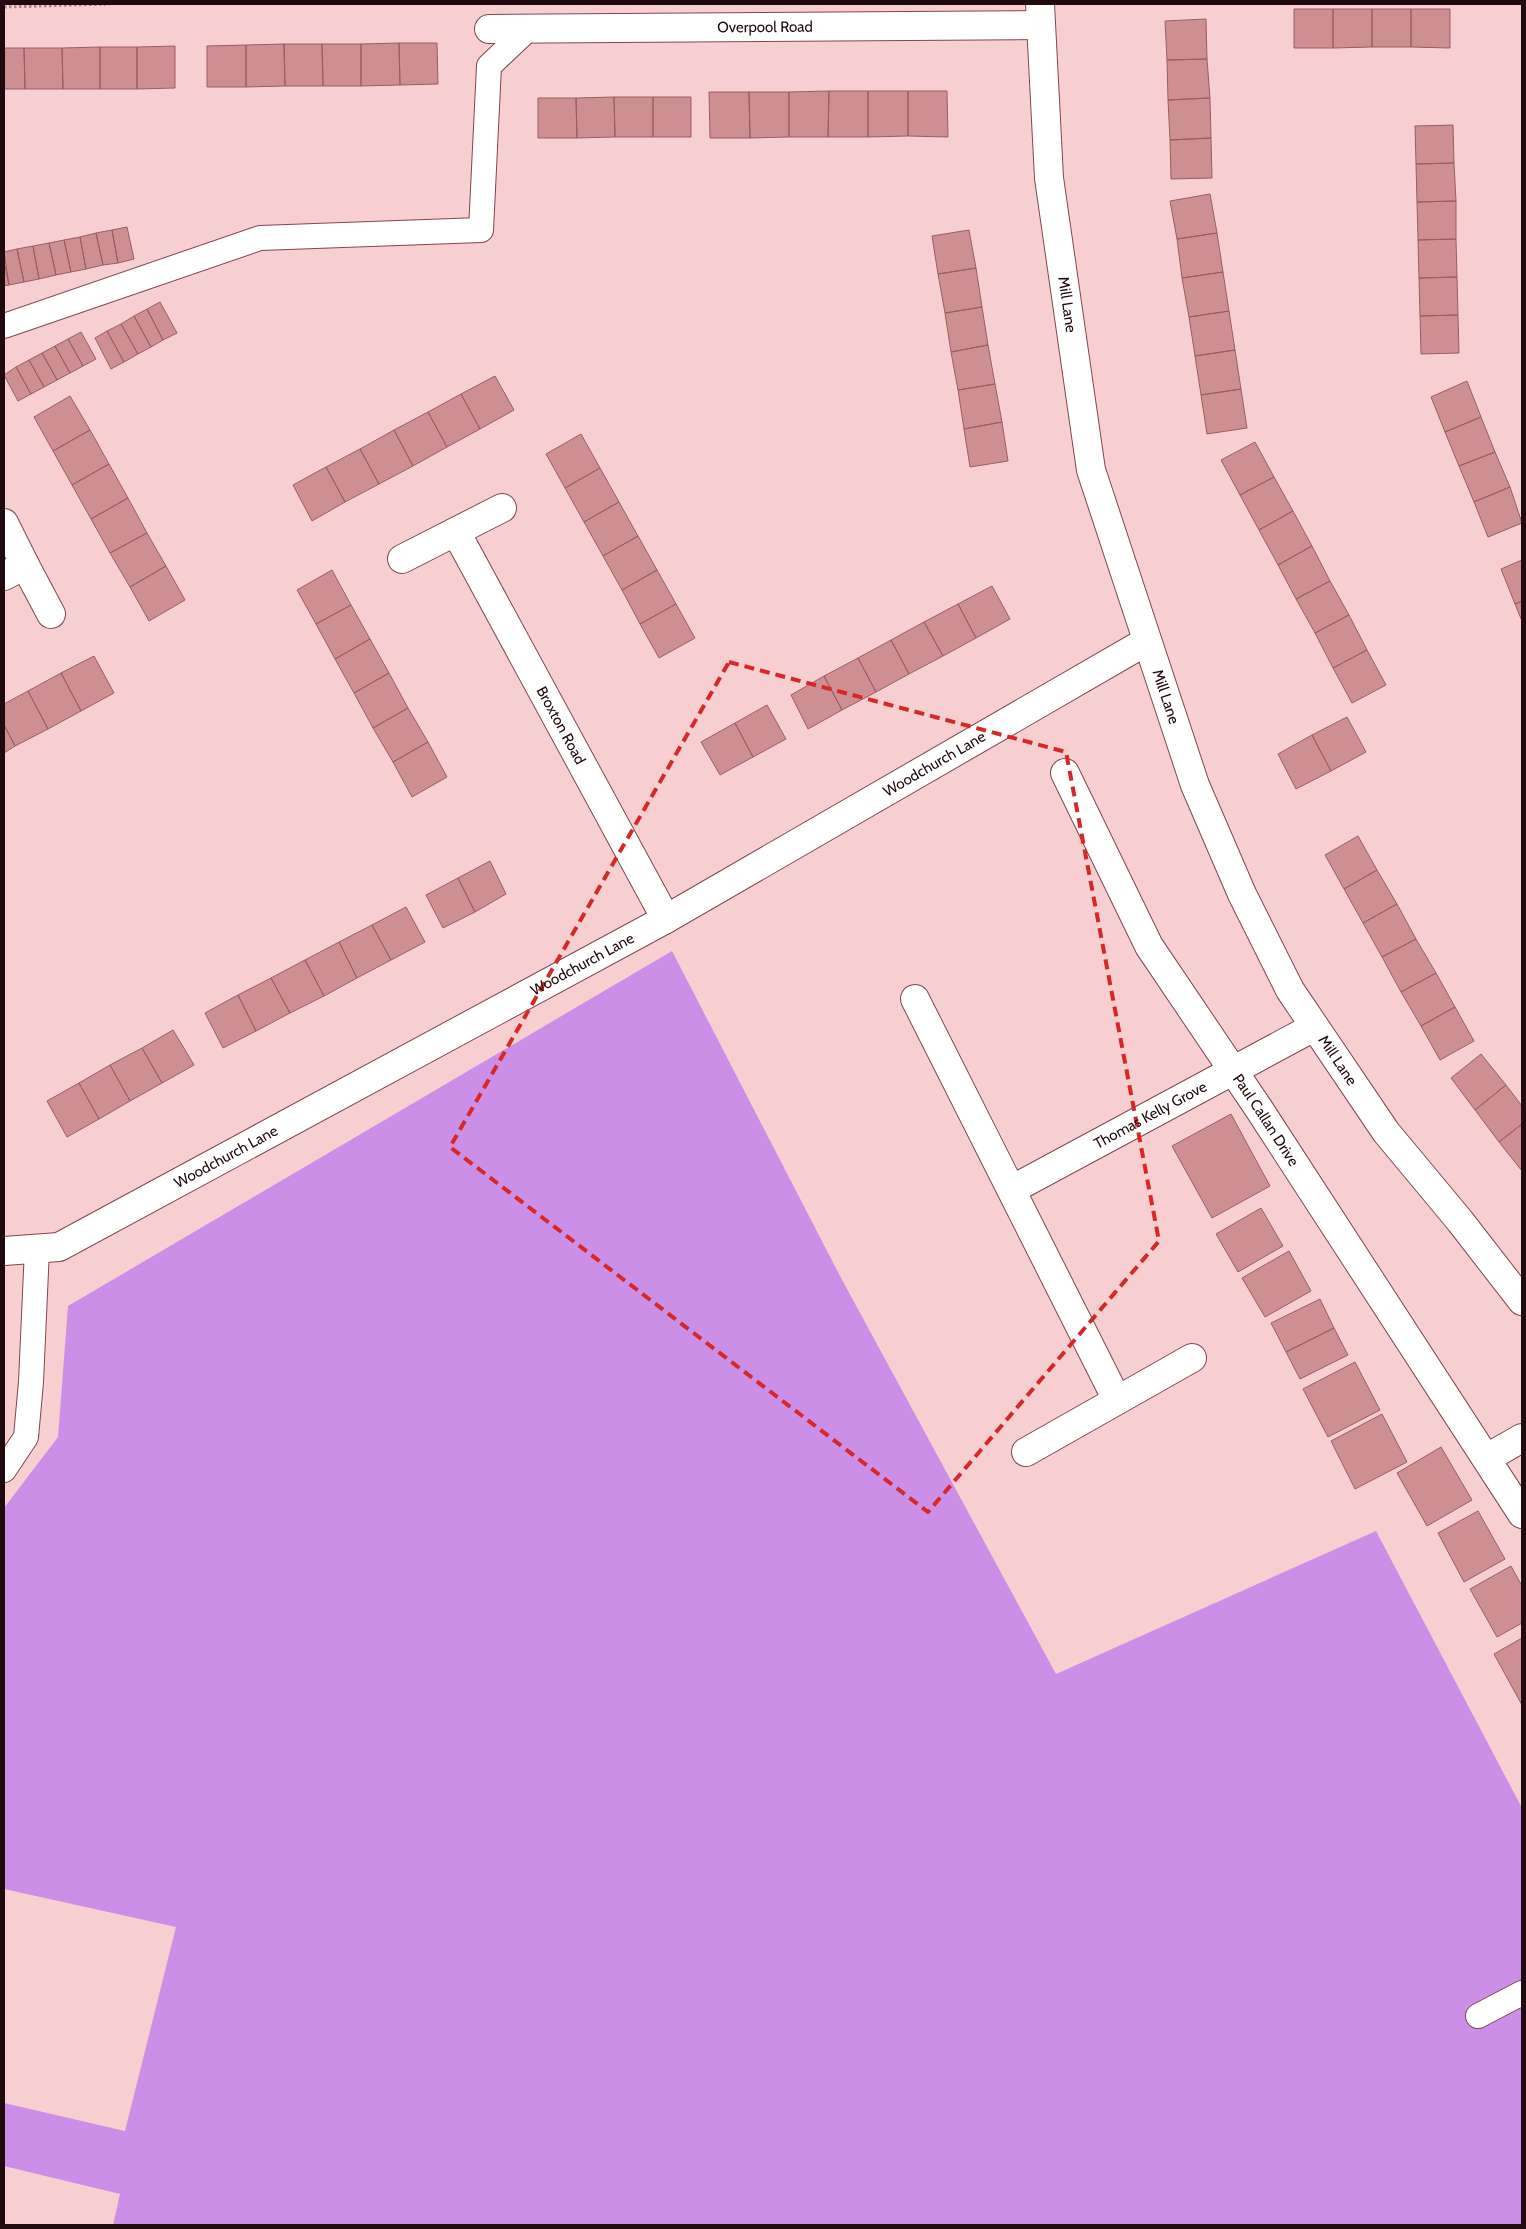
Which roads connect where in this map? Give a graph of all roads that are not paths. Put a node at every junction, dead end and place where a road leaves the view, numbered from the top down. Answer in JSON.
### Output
{"nodes":[{"id":1,"x":1041,"y":14,"type":"edge"},
{"id":2,"x":489,"y":29,"type":"dead end"},
{"id":3,"x":528,"y":29,"type":"junction"},
{"id":4,"x":4,"y":326,"type":"edge"},
{"id":5,"x":502,"y":508,"type":"dead end"},
{"id":6,"x":4,"y":523,"type":"edge"},
{"id":7,"x":456,"y":532,"type":"junction"},
{"id":8,"x":402,"y":559,"type":"dead end"},
{"id":9,"x":14,"y":571,"type":"edge"},
{"id":10,"x":51,"y":614,"type":"dead end"},
{"id":11,"x":1147,"y":641,"type":"junction"},
{"id":12,"x":1066,"y":773,"type":"dead end"},
{"id":13,"x":666,"y":919,"type":"junction"},
{"id":14,"x":915,"y":999,"type":"dead end"},
{"id":15,"x":1314,"y":1027,"type":"junction"},
{"id":16,"x":1234,"y":1070,"type":"junction"},
{"id":17,"x":1013,"y":1189,"type":"junction"},
{"id":18,"x":37,"y":1249,"type":"junction"},
{"id":19,"x":4,"y":1251,"type":"edge"},
{"id":20,"x":1522,"y":1301,"type":"edge"},
{"id":21,"x":1192,"y":1358,"type":"dead end"},
{"id":22,"x":1117,"y":1400,"type":"junction"},
{"id":23,"x":1522,"y":1438,"type":"edge"},
{"id":24,"x":1026,"y":1452,"type":"dead end"},
{"id":25,"x":1487,"y":1458,"type":"junction"},
{"id":26,"x":4,"y":1470,"type":"edge"},
{"id":27,"x":1522,"y":1514,"type":"edge"},
{"id":28,"x":1522,"y":1992,"type":"edge"},
{"id":29,"x":1478,"y":2016,"type":"dead end"}],
"edges":[{"from":1,"to":3,"type":"street","name":"Overpool Road"},
{"from":1,"to":11,"type":"street","name":"Mill Lane"},
{"from":2,"to":3,"type":"street","name":"Overpool Road"},
{"from":3,"to":4,"type":"lane"},
{"from":5,"to":7,"type":"street"},
{"from":6,"to":9,"type":"street"},
{"from":7,"to":8,"type":"street"},
{"from":7,"to":13,"type":"street","name":"Broxton Road"},
{"from":9,"to":10,"type":"street"},
{"from":11,"to":13,"type":"street","name":"Woodchurch Lane"},
{"from":11,"to":15,"type":"street","name":"Mill Lane"},
{"from":12,"to":16,"type":"street","name":"Paul Callan Drive"},
{"from":13,"to":18,"type":"street","name":"Woodchurch Lane"},
{"from":14,"to":17,"type":"street"},
{"from":15,"to":16,"type":"street","name":"Thomas Kelly Grove"},
{"from":15,"to":20,"type":"street","name":"Mill Lane"},
{"from":16,"to":17,"type":"street","name":"Thomas Kelly Grove"},
{"from":16,"to":25,"type":"street","name":"Paul Callan Drive"},
{"from":17,"to":22,"type":"street"},
{"from":18,"to":19,"type":"street","name":"Woodchurch Lane"},
{"from":18,"to":26,"type":"lane"},
{"from":21,"to":22,"type":"street"},
{"from":22,"to":24,"type":"street"},
{"from":23,"to":25,"type":"street"},
{"from":25,"to":27,"type":"street","name":"Paul Callan Drive"},
{"from":28,"to":29,"type":"lane"}]}
